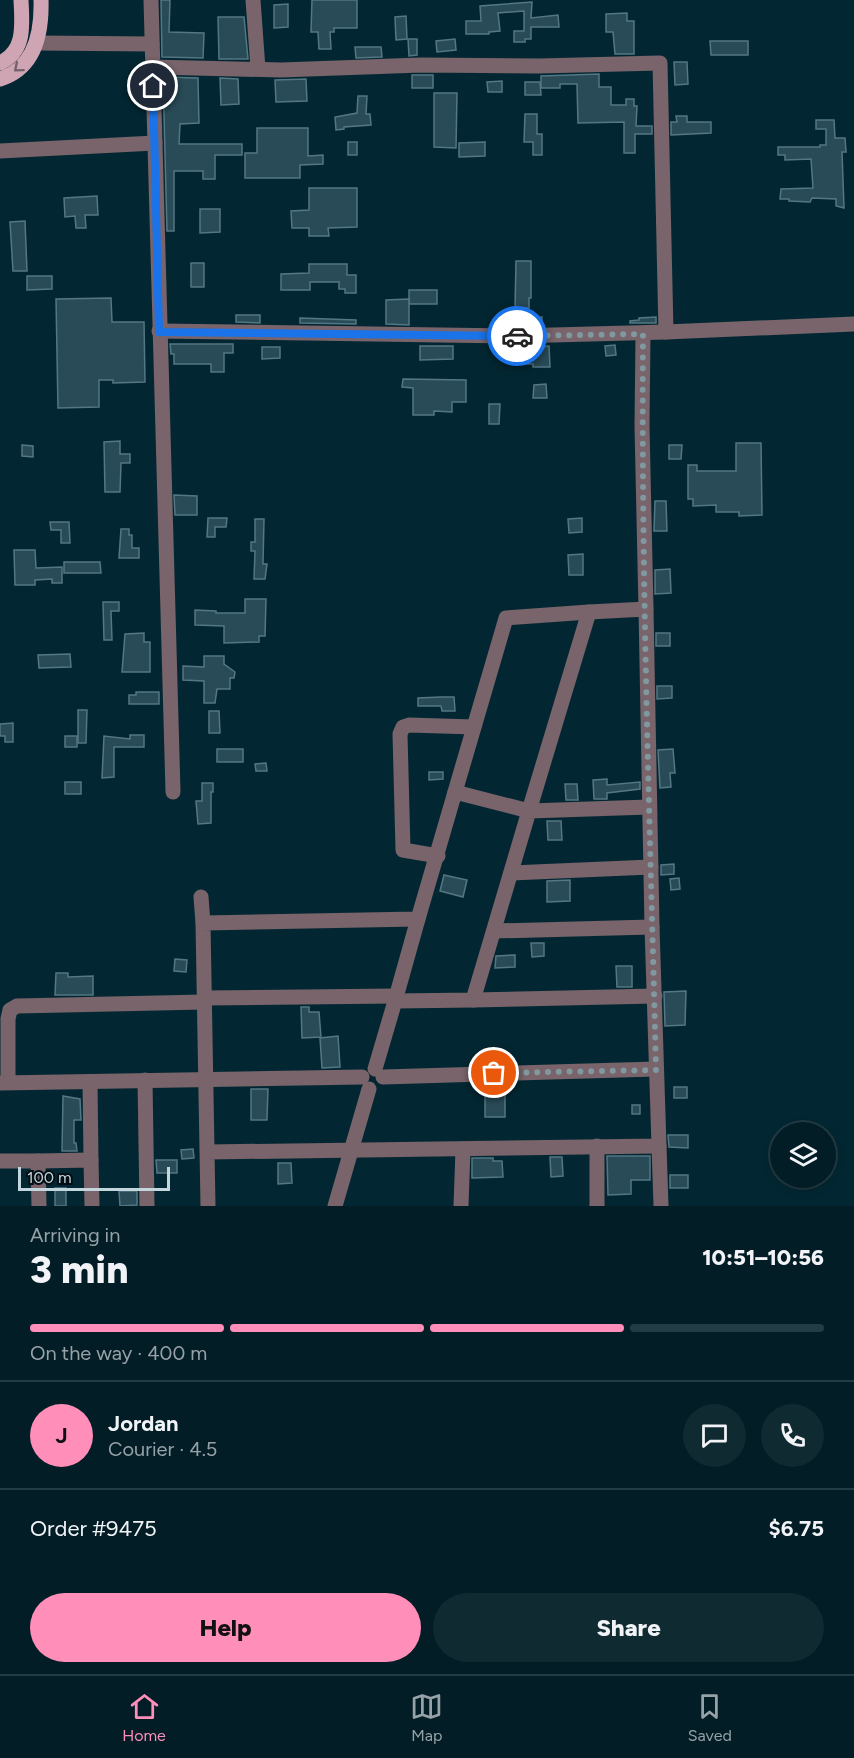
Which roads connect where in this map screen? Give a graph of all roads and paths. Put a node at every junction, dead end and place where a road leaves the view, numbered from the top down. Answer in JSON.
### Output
{"nodes":[{"id":1,"x":21,"y":0,"type":"edge"},
{"id":2,"x":41,"y":0,"type":"edge"},
{"id":3,"x":151,"y":0,"type":"edge"},
{"id":4,"x":253,"y":0,"type":"edge"},
{"id":5,"x":36,"y":43,"type":"junction"},
{"id":6,"x":152,"y":44,"type":"junction"},
{"id":7,"x":0,"y":63,"type":"edge"},
{"id":8,"x":152,"y":68,"type":"junction"},
{"id":9,"x":258,"y":69,"type":"junction"},
{"id":10,"x":0,"y":79,"type":"edge"},
{"id":11,"x":155,"y":143,"type":"junction"},
{"id":12,"x":0,"y":151,"type":"edge"},
{"id":13,"x":854,"y":324,"type":"edge"},
{"id":14,"x":159,"y":332,"type":"junction"},
{"id":15,"x":666,"y":332,"type":"junction"},
{"id":16,"x":643,"y":334,"type":"junction"},
{"id":17,"x":646,"y":609,"type":"junction"},
{"id":18,"x":589,"y":612,"type":"junction"},
{"id":19,"x":474,"y":728,"type":"junction"},
{"id":20,"x":173,"y":792,"type":"dead end"},
{"id":21,"x":455,"y":792,"type":"junction"},
{"id":22,"x":649,"y":807,"type":"junction"},
{"id":23,"x":530,"y":811,"type":"junction"},
{"id":24,"x":438,"y":856,"type":"junction"},
{"id":25,"x":651,"y":867,"type":"junction"},
{"id":26,"x":511,"y":873,"type":"junction"},
{"id":27,"x":201,"y":897,"type":"dead end"},
{"id":28,"x":418,"y":919,"type":"junction"},
{"id":29,"x":203,"y":923,"type":"junction"},
{"id":30,"x":652,"y":927,"type":"junction"},
{"id":31,"x":494,"y":931,"type":"junction"},
{"id":32,"x":655,"y":996,"type":"junction"},
{"id":33,"x":396,"y":999,"type":"junction"},
{"id":34,"x":204,"y":1000,"type":"junction"},
{"id":35,"x":473,"y":1000,"type":"junction"},
{"id":36,"x":656,"y":1070,"type":"junction"},
{"id":37,"x":373,"y":1078,"type":"junction"},
{"id":38,"x":205,"y":1079,"type":"junction"},
{"id":39,"x":145,"y":1080,"type":"junction"},
{"id":40,"x":4,"y":1082,"type":"edge"},
{"id":41,"x":90,"y":1082,"type":"junction"},
{"id":42,"x":597,"y":1146,"type":"junction"},
{"id":43,"x":659,"y":1146,"type":"junction"},
{"id":44,"x":463,"y":1149,"type":"junction"},
{"id":45,"x":352,"y":1150,"type":"junction"},
{"id":46,"x":207,"y":1152,"type":"junction"},
{"id":47,"x":91,"y":1160,"type":"junction"},
{"id":48,"x":0,"y":1161,"type":"edge"},
{"id":49,"x":38,"y":1161,"type":"junction"},
{"id":50,"x":39,"y":1206,"type":"edge"},
{"id":51,"x":92,"y":1206,"type":"edge"},
{"id":52,"x":147,"y":1206,"type":"edge"},
{"id":53,"x":207,"y":1206,"type":"edge"},
{"id":54,"x":335,"y":1206,"type":"edge"},
{"id":55,"x":461,"y":1206,"type":"edge"},
{"id":56,"x":597,"y":1206,"type":"edge"},
{"id":57,"x":660,"y":1206,"type":"edge"}],
"edges":[{"from":1,"to":7,"type":"main road"},
{"from":2,"to":5,"type":"main road"},
{"from":3,"to":6,"type":"street"},
{"from":4,"to":9,"type":"street"},
{"from":5,"to":6,"type":"street"},
{"from":5,"to":10,"type":"main road","one_way":true},
{"from":6,"to":8,"type":"street"},
{"from":8,"to":9,"type":"street"},
{"from":8,"to":11,"type":"street"},
{"from":9,"to":15,"type":"street"},
{"from":11,"to":12,"type":"street"},
{"from":11,"to":14,"type":"street"},
{"from":13,"to":15,"type":"street"},
{"from":14,"to":16,"type":"street"},
{"from":14,"to":20,"type":"street"},
{"from":15,"to":16,"type":"street"},
{"from":16,"to":17,"type":"street"},
{"from":17,"to":18,"type":"street"},
{"from":17,"to":22,"type":"street"},
{"from":18,"to":19,"type":"street"},
{"from":18,"to":23,"type":"street"},
{"from":19,"to":21,"type":"street"},
{"from":19,"to":24,"type":"street"},
{"from":21,"to":23,"type":"street"},
{"from":21,"to":24,"type":"street"},
{"from":22,"to":23,"type":"street"},
{"from":22,"to":25,"type":"street"},
{"from":23,"to":26,"type":"street"},
{"from":24,"to":28,"type":"street"},
{"from":25,"to":26,"type":"street"},
{"from":25,"to":30,"type":"street"},
{"from":26,"to":31,"type":"street"},
{"from":27,"to":29,"type":"street"},
{"from":28,"to":29,"type":"street"},
{"from":28,"to":33,"type":"street"},
{"from":29,"to":34,"type":"street"},
{"from":30,"to":31,"type":"street"},
{"from":30,"to":32,"type":"street"},
{"from":31,"to":35,"type":"street"},
{"from":32,"to":35,"type":"street"},
{"from":32,"to":36,"type":"street"},
{"from":33,"to":34,"type":"street"},
{"from":33,"to":35,"type":"street"},
{"from":33,"to":37,"type":"street"},
{"from":34,"to":38,"type":"street"},
{"from":34,"to":40,"type":"street"},
{"from":36,"to":37,"type":"street"},
{"from":36,"to":43,"type":"street"},
{"from":37,"to":38,"type":"street"},
{"from":37,"to":45,"type":"street"},
{"from":38,"to":39,"type":"street"},
{"from":38,"to":46,"type":"street"},
{"from":39,"to":41,"type":"street"},
{"from":39,"to":52,"type":"street"},
{"from":40,"to":41,"type":"street"},
{"from":41,"to":47,"type":"street"},
{"from":42,"to":43,"type":"street"},
{"from":42,"to":44,"type":"street"},
{"from":42,"to":56,"type":"street"},
{"from":43,"to":57,"type":"street"},
{"from":44,"to":45,"type":"street"},
{"from":44,"to":55,"type":"street"},
{"from":45,"to":46,"type":"street"},
{"from":45,"to":54,"type":"street"},
{"from":46,"to":53,"type":"street"},
{"from":47,"to":49,"type":"street"},
{"from":47,"to":51,"type":"street"},
{"from":48,"to":49,"type":"street"},
{"from":49,"to":50,"type":"street"}]}
